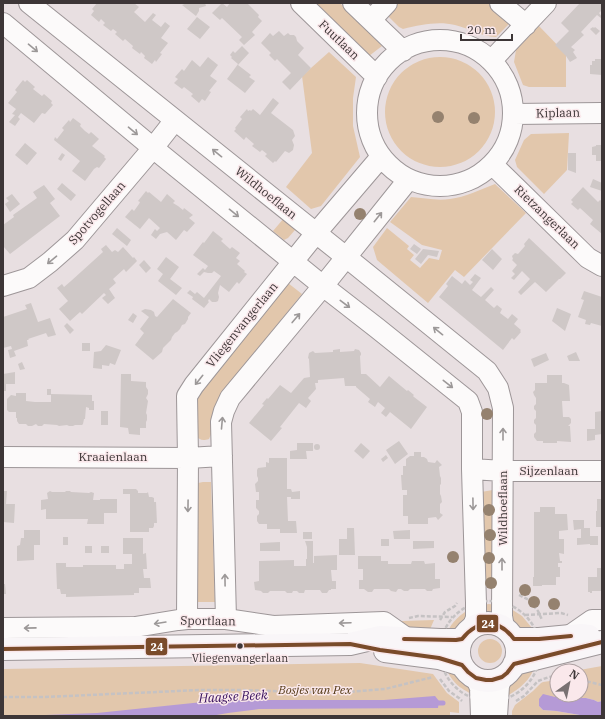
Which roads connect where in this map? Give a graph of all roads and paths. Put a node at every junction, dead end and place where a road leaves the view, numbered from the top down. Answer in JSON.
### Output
{"nodes":[{"id":1,"x":29,"y":3,"type":"edge"},
{"id":2,"x":301,"y":3,"type":"edge"},
{"id":3,"x":352,"y":3,"type":"edge"},
{"id":4,"x":388,"y":3,"type":"edge"},
{"id":5,"x":500,"y":3,"type":"edge"},
{"id":6,"x":546,"y":3,"type":"edge"},
{"id":7,"x":371,"y":20,"type":"junction"},
{"id":8,"x":3,"y":23,"type":"edge"},
{"id":9,"x":526,"y":25,"type":"junction"},
{"id":10,"x":403,"y":51,"type":"junction"},
{"id":11,"x":491,"y":61,"type":"junction"},
{"id":12,"x":377,"y":77,"type":"junction"},
{"id":13,"x":602,"y":113,"type":"edge"},
{"id":14,"x":514,"y":114,"type":"junction"},
{"id":15,"x":175,"y":120,"type":"junction"},
{"id":16,"x":153,"y":148,"type":"junction"},
{"id":17,"x":380,"y":158,"type":"junction"},
{"id":18,"x":494,"y":165,"type":"junction"},
{"id":19,"x":408,"y":180,"type":"junction"},
{"id":20,"x":316,"y":233,"type":"junction"},
{"id":21,"x":346,"y":257,"type":"junction"},
{"id":22,"x":293,"y":262,"type":"junction"},
{"id":23,"x":602,"y":266,"type":"edge"},
{"id":24,"x":3,"y":286,"type":"edge"},
{"id":25,"x":323,"y":286,"type":"junction"},
{"id":26,"x":498,"y":388,"type":"junction"},
{"id":27,"x":468,"y":401,"type":"junction"},
{"id":28,"x":222,"y":456,"type":"junction"},
{"id":29,"x":3,"y":457,"type":"edge"},
{"id":30,"x":188,"y":458,"type":"junction"},
{"id":31,"x":472,"y":469,"type":"junction"},
{"id":32,"x":503,"y":471,"type":"junction"},
{"id":33,"x":602,"y":471,"type":"edge"},
{"id":34,"x":525,"y":615,"type":"dead end"},
{"id":35,"x":187,"y":619,"type":"junction"},
{"id":36,"x":226,"y":619,"type":"junction"},
{"id":37,"x":597,"y":620,"type":"edge"},
{"id":38,"x":3,"y":628,"type":"edge"},
{"id":39,"x":467,"y":634,"type":"junction"},
{"id":40,"x":509,"y":634,"type":"junction"},
{"id":41,"x":569,"y":636,"type":"junction"},
{"id":42,"x":602,"y":638,"type":"edge"},
{"id":43,"x":408,"y":639,"type":"junction"},
{"id":44,"x":602,"y":642,"type":"edge"},
{"id":45,"x":350,"y":644,"type":"junction"},
{"id":46,"x":3,"y":649,"type":"edge"},
{"id":47,"x":508,"y":670,"type":"junction"},
{"id":48,"x":469,"y":671,"type":"junction"},
{"id":49,"x":589,"y":682,"type":"edge"},
{"id":50,"x":602,"y":685,"type":"edge"},
{"id":51,"x":3,"y":697,"type":"edge"},
{"id":52,"x":463,"y":703,"type":"dead end"},
{"id":53,"x":481,"y":716,"type":"edge"},
{"id":54,"x":497,"y":716,"type":"edge"}],
"edges":[{"from":1,"to":15,"type":"street","name":"Wildhoeflaan"},
{"from":2,"to":12,"type":"street","name":"Fuutlaan"},
{"from":3,"to":7,"type":"street"},
{"from":4,"to":7,"type":"street"},
{"from":5,"to":9,"type":"street"},
{"from":6,"to":9,"type":"street"},
{"from":7,"to":10,"type":"street"},
{"from":8,"to":16,"type":"street","one_way":true},
{"from":9,"to":11,"type":"street"},
{"from":10,"to":11,"type":"street"},
{"from":10,"to":12,"type":"street"},
{"from":11,"to":14,"type":"street"},
{"from":12,"to":17,"type":"street"},
{"from":13,"to":14,"type":"street","name":"Kiplaan"},
{"from":14,"to":18,"type":"street"},
{"from":15,"to":16,"type":"street","name":"Spotvogellaan"},
{"from":20,"to":15,"type":"street","name":"Wildhoeflaan","one_way":true},
{"from":16,"to":22,"type":"street","one_way":true},
{"from":16,"to":24,"type":"street","name":"Spotvogellaan","one_way":true},
{"from":17,"to":19,"type":"street"},
{"from":17,"to":20,"type":"street","name":"Vliegenvangerlaan"},
{"from":18,"to":19,"type":"street"},
{"from":18,"to":23,"type":"street","name":"Rietzangerlaan"},
{"from":21,"to":19,"type":"street","one_way":true},
{"from":20,"to":21,"type":"street","name":"Wildhoeflaan"},
{"from":20,"to":22,"type":"street","name":"Vliegenvangerlaan"},
{"from":21,"to":25,"type":"street"},
{"from":26,"to":21,"type":"street","name":"Wildhoeflaan","one_way":true},
{"from":22,"to":25,"type":"street"},
{"from":22,"to":30,"type":"street","name":"Vliegenvangerlaan","one_way":true},
{"from":25,"to":27,"type":"street","one_way":true},
{"from":28,"to":25,"type":"street","one_way":true},
{"from":26,"to":27,"type":"street"},
{"from":32,"to":26,"type":"street","name":"Wildhoeflaan","one_way":true},
{"from":27,"to":31,"type":"street"},
{"from":28,"to":30,"type":"street","name":"Kraaienlaan"},
{"from":36,"to":28,"type":"street","one_way":true},
{"from":29,"to":30,"type":"street","name":"Kraaienlaan"},
{"from":30,"to":35,"type":"street","name":"Vliegenvangerlaan","one_way":true},
{"from":31,"to":32,"type":"street","name":"Sijzenlaan"},
{"from":31,"to":39,"type":"street","one_way":true},
{"from":32,"to":33,"type":"street","name":"Sijzenlaan"},
{"from":40,"to":32,"type":"street","name":"Wildhoeflaan","one_way":true},
{"from":34,"to":37,"type":"path"},
{"from":35,"to":36,"type":"street","name":"Sportlaan"},
{"from":35,"to":38,"type":"street","name":"Sportlaan","one_way":true},
{"from":43,"to":36,"type":"street","name":"Sportlaan","one_way":true},
{"from":37,"to":41,"type":"street"},
{"from":39,"to":40,"type":"main road"},
{"from":39,"to":43,"type":"main road","name":"Sportlaan"},
{"from":39,"to":48,"type":"main road"},
{"from":40,"to":41,"type":"main road"},
{"from":40,"to":47,"type":"main road"},
{"from":41,"to":42,"type":"main road"},
{"from":43,"to":45,"type":"main road","name":"Sportlaan"},
{"from":44,"to":47,"type":"main road"},
{"from":45,"to":46,"type":"main road","name":"Sportlaan"},
{"from":45,"to":48,"type":"main road","name":"Sportlaan"},
{"from":47,"to":48,"type":"main road"},
{"from":47,"to":54,"type":"street"},
{"from":48,"to":53,"type":"street"},
{"from":49,"to":50,"type":"path"},
{"from":51,"to":52,"type":"path"}]}
